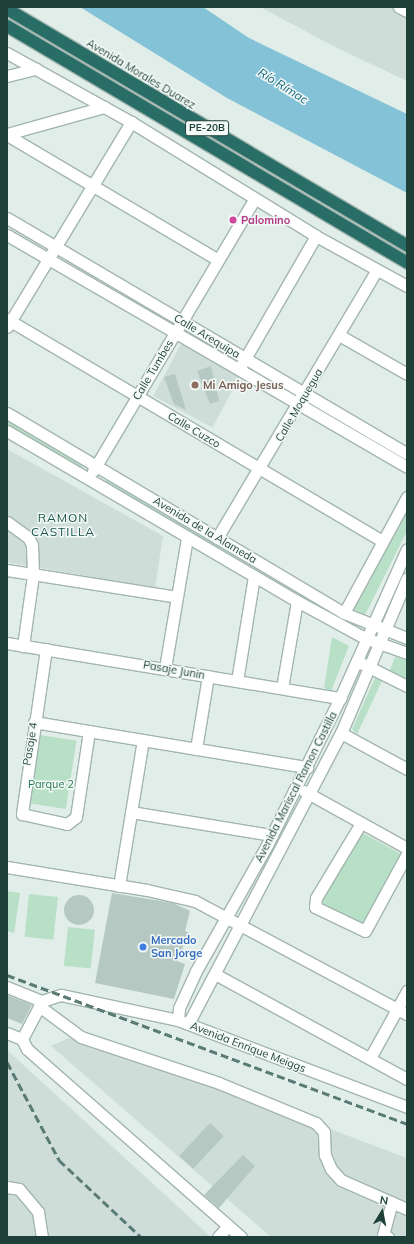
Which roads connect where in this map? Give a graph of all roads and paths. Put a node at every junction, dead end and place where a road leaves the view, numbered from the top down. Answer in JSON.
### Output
{"nodes":[{"id":1,"x":399,"y":7,"type":"edge"},
{"id":2,"x":7,"y":9,"type":"edge"},
{"id":3,"x":407,"y":11,"type":"edge"},
{"id":4,"x":7,"y":26,"type":"edge"},
{"id":5,"x":7,"y":52,"type":"edge"},
{"id":6,"x":36,"y":69,"type":"junction"},
{"id":7,"x":7,"y":76,"type":"edge"},
{"id":8,"x":104,"y":107,"type":"junction"},
{"id":9,"x":131,"y":122,"type":"junction"},
{"id":10,"x":7,"y":134,"type":"edge"},
{"id":11,"x":92,"y":187,"type":"junction"},
{"id":12,"x":254,"y":200,"type":"junction"},
{"id":13,"x":7,"y":218,"type":"edge"},
{"id":14,"x":7,"y":235,"type":"edge"},
{"id":15,"x":316,"y":236,"type":"junction"},
{"id":16,"x":407,"y":246,"type":"edge"},
{"id":17,"x":56,"y":247,"type":"junction"},
{"id":18,"x":48,"y":259,"type":"junction"},
{"id":19,"x":218,"y":260,"type":"junction"},
{"id":20,"x":407,"y":263,"type":"edge"},
{"id":21,"x":377,"y":270,"type":"junction"},
{"id":22,"x":407,"y":286,"type":"edge"},
{"id":23,"x":182,"y":321,"type":"junction"},
{"id":24,"x":8,"y":323,"type":"edge"},
{"id":25,"x":175,"y":333,"type":"junction"},
{"id":26,"x":339,"y":335,"type":"junction"},
{"id":27,"x":246,"y":358,"type":"junction"},
{"id":28,"x":239,"y":370,"type":"junction"},
{"id":29,"x":407,"y":374,"type":"edge"},
{"id":30,"x":305,"y":394,"type":"junction"},
{"id":31,"x":137,"y":396,"type":"junction"},
{"id":32,"x":299,"y":404,"type":"junction"},
{"id":33,"x":7,"y":413,"type":"edge"},
{"id":34,"x":7,"y":431,"type":"edge"},
{"id":35,"x":407,"y":454,"type":"edge"},
{"id":36,"x":96,"y":466,"type":"junction"},
{"id":37,"x":407,"y":467,"type":"edge"},
{"id":38,"x":261,"y":470,"type":"junction"},
{"id":39,"x":88,"y":478,"type":"junction"},
{"id":40,"x":407,"y":497,"type":"edge"},
{"id":41,"x":7,"y":522,"type":"edge"},
{"id":42,"x":187,"y":538,"type":"junction"},
{"id":43,"x":217,"y":538,"type":"junction"},
{"id":44,"x":382,"y":541,"type":"junction"},
{"id":45,"x":407,"y":549,"type":"edge"},
{"id":46,"x":7,"y":570,"type":"edge"},
{"id":47,"x":33,"y":574,"type":"junction"},
{"id":48,"x":254,"y":576,"type":"junction"},
{"id":49,"x":407,"y":578,"type":"edge"},
{"id":50,"x":177,"y":597,"type":"junction"},
{"id":51,"x":297,"y":601,"type":"junction"},
{"id":52,"x":344,"y":612,"type":"junction"},
{"id":53,"x":371,"y":626,"type":"junction"},
{"id":54,"x":383,"y":630,"type":"junction"},
{"id":55,"x":365,"y":638,"type":"junction"},
{"id":56,"x":407,"y":638,"type":"edge"},
{"id":57,"x":7,"y":643,"type":"edge"},
{"id":58,"x":377,"y":643,"type":"junction"},
{"id":59,"x":23,"y":646,"type":"junction"},
{"id":60,"x":46,"y":649,"type":"junction"},
{"id":61,"x":407,"y":653,"type":"edge"},
{"id":62,"x":355,"y":661,"type":"junction"},
{"id":63,"x":368,"y":666,"type":"junction"},
{"id":64,"x":165,"y":668,"type":"junction"},
{"id":65,"x":208,"y":676,"type":"junction"},
{"id":66,"x":237,"y":681,"type":"junction"},
{"id":67,"x":407,"y":686,"type":"edge"},
{"id":68,"x":282,"y":688,"type":"junction"},
{"id":69,"x":340,"y":698,"type":"junction"},
{"id":70,"x":34,"y":722,"type":"junction"},
{"id":71,"x":89,"y":731,"type":"junction"},
{"id":72,"x":341,"y":733,"type":"junction"},
{"id":73,"x":143,"y":740,"type":"junction"},
{"id":74,"x":196,"y":749,"type":"junction"},
{"id":75,"x":307,"y":767,"type":"junction"},
{"id":76,"x":407,"y":769,"type":"edge"},
{"id":77,"x":296,"y":787,"type":"junction"},
{"id":78,"x":310,"y":794,"type":"junction"},
{"id":79,"x":131,"y":812,"type":"junction"},
{"id":80,"x":361,"y":823,"type":"junction"},
{"id":81,"x":272,"y":835,"type":"junction"},
{"id":82,"x":407,"y":848,"type":"edge"},
{"id":83,"x":407,"y":854,"type":"edge"},
{"id":84,"x":7,"y":867,"type":"edge"},
{"id":85,"x":119,"y":886,"type":"junction"},
{"id":86,"x":228,"y":917,"type":"junction"},
{"id":87,"x":243,"y":924,"type":"junction"},
{"id":88,"x":215,"y":974,"type":"junction"},
{"id":89,"x":7,"y":987,"type":"edge"},
{"id":90,"x":407,"y":991,"type":"edge"},
{"id":91,"x":41,"y":1004,"type":"junction"},
{"id":92,"x":402,"y":1011,"type":"edge"},
{"id":93,"x":178,"y":1020,"type":"junction"},
{"id":94,"x":188,"y":1024,"type":"junction"},
{"id":95,"x":7,"y":1033,"type":"edge"},
{"id":96,"x":22,"y":1039,"type":"junction"},
{"id":97,"x":370,"y":1058,"type":"junction"},
{"id":98,"x":407,"y":1079,"type":"edge"},
{"id":99,"x":407,"y":1107,"type":"edge"},
{"id":100,"x":7,"y":1187,"type":"edge"},
{"id":101,"x":392,"y":1202,"type":"junction"},
{"id":102,"x":407,"y":1209,"type":"edge"},
{"id":103,"x":228,"y":1226,"type":"junction"},
{"id":104,"x":385,"y":1236,"type":"edge"},
{"id":105,"x":42,"y":1237,"type":"edge"},
{"id":106,"x":218,"y":1237,"type":"edge"},
{"id":107,"x":240,"y":1237,"type":"edge"}],
"edges":[{"from":1,"to":3,"type":"street"},
{"from":2,"to":16,"type":"highway","name":"Avenida Morales Duarez","number":"PE-20B"},
{"from":4,"to":20,"type":"highway","number":"PE-20B"},
{"from":5,"to":6,"type":"street"},
{"from":6,"to":7,"type":"street"},
{"from":6,"to":8,"type":"street"},
{"from":8,"to":9,"type":"street"},
{"from":8,"to":10,"type":"street"},
{"from":9,"to":11,"type":"street"},
{"from":9,"to":12,"type":"street"},
{"from":10,"to":11,"type":"street"},
{"from":11,"to":17,"type":"street"},
{"from":11,"to":19,"type":"street"},
{"from":12,"to":15,"type":"street"},
{"from":12,"to":19,"type":"street","name":"Calle Tumbes"},
{"from":13,"to":17,"type":"street","name":"Calle Arequipa"},
{"from":14,"to":18,"type":"street","name":"Calle Arequipa"},
{"from":15,"to":21,"type":"street"},
{"from":15,"to":27,"type":"street"},
{"from":17,"to":18,"type":"street"},
{"from":17,"to":23,"type":"street","name":"Calle Arequipa"},
{"from":18,"to":24,"type":"street"},
{"from":18,"to":25,"type":"street","name":"Calle Arequipa"},
{"from":19,"to":23,"type":"street","name":"Calle Tumbes"},
{"from":21,"to":22,"type":"street"},
{"from":21,"to":26,"type":"street","name":"Calle Moquegua"},
{"from":23,"to":25,"type":"street","name":"Calle Tumbes"},
{"from":23,"to":27,"type":"street","name":"Calle Arequipa"},
{"from":24,"to":31,"type":"street","name":"Calle Cuzco"},
{"from":25,"to":28,"type":"street","name":"Calle Arequipa"},
{"from":25,"to":31,"type":"street","name":"Calle Tumbes"},
{"from":26,"to":29,"type":"street"},
{"from":26,"to":30,"type":"street","name":"Calle Moquegua"},
{"from":27,"to":28,"type":"street"},
{"from":27,"to":30,"type":"street","name":"Calle Arequipa"},
{"from":28,"to":32,"type":"street","name":"Calle Arequipa"},
{"from":30,"to":32,"type":"street","name":"Calle Moquegua"},
{"from":30,"to":35,"type":"street","name":"Calle Arequipa"},
{"from":31,"to":36,"type":"street","name":"Calle Tumbes"},
{"from":31,"to":38,"type":"street","name":"Calle Cuzco"},
{"from":32,"to":37,"type":"street","name":"Calle Arequipa"},
{"from":32,"to":38,"type":"street","name":"Calle Moquegua"},
{"from":33,"to":36,"type":"street","name":"Avenida de la Alameda"},
{"from":34,"to":39,"type":"street","name":"Avenida de la Alameda"},
{"from":36,"to":39,"type":"street","name":"Calle Tumbes"},
{"from":36,"to":43,"type":"street","name":"Avenida de la Alameda"},
{"from":38,"to":43,"type":"street","name":"Calle Moquegua"},
{"from":38,"to":44,"type":"street","name":"Calle Cuzco"},
{"from":39,"to":42,"type":"street","name":"Avenida de la Alameda"},
{"from":40,"to":44,"type":"street"},
{"from":41,"to":47,"type":"street"},
{"from":42,"to":48,"type":"street","name":"Avenida de la Alameda"},
{"from":42,"to":50,"type":"street"},
{"from":43,"to":52,"type":"street","name":"Avenida de la Alameda"},
{"from":44,"to":52,"type":"street"},
{"from":45,"to":53,"type":"street","name":"Avenida Mariscal Ramon Castilla"},
{"from":46,"to":47,"type":"street"},
{"from":47,"to":50,"type":"street"},
{"from":47,"to":59,"type":"street"},
{"from":48,"to":51,"type":"street","name":"Avenida de la Alameda"},
{"from":48,"to":66,"type":"street"},
{"from":49,"to":54,"type":"street","name":"Avenida Mariscal Ramon Castilla"},
{"from":50,"to":64,"type":"street"},
{"from":51,"to":55,"type":"street","name":"Avenida de la Alameda"},
{"from":51,"to":68,"type":"street"},
{"from":52,"to":53,"type":"street","name":"Avenida de la Alameda"},
{"from":53,"to":54,"type":"street","name":"Avenida de la Alameda"},
{"from":53,"to":55,"type":"street","name":"Avenida Mariscal Ramon Castilla"},
{"from":54,"to":56,"type":"street","name":"Avenida de la Alameda"},
{"from":54,"to":58,"type":"street","name":"Avenida Mariscal Ramon Castilla"},
{"from":55,"to":58,"type":"street","name":"Avenida de la Alameda"},
{"from":55,"to":62,"type":"street","name":"Avenida Mariscal Ramon Castilla"},
{"from":57,"to":59,"type":"street","name":"Pasaje Junin"},
{"from":58,"to":61,"type":"street","name":"Avenida de la Alameda"},
{"from":58,"to":63,"type":"street","name":"Avenida Mariscal Ramon Castilla"},
{"from":59,"to":60,"type":"street","name":"Pasaje Junin"},
{"from":60,"to":64,"type":"street","name":"Pasaje Junin"},
{"from":60,"to":70,"type":"street","name":"Pasaje 4"},
{"from":62,"to":63,"type":"street"},
{"from":62,"to":69,"type":"street","name":"Avenida Mariscal Ramon Castilla"},
{"from":63,"to":67,"type":"street"},
{"from":63,"to":72,"type":"street","name":"Avenida Mariscal Ramon Castilla"},
{"from":64,"to":65,"type":"street","name":"Pasaje Junin"},
{"from":65,"to":66,"type":"street","name":"Pasaje Junin"},
{"from":65,"to":74,"type":"street"},
{"from":66,"to":68,"type":"street","name":"Pasaje Junin"},
{"from":68,"to":69,"type":"street","name":"Pasaje Junin"},
{"from":69,"to":75,"type":"street","name":"Avenida Mariscal Ramon Castilla"},
{"from":70,"to":71,"type":"street"},
{"from":70,"to":71,"type":"street","name":"Pasaje 4"},
{"from":71,"to":73,"type":"street"},
{"from":72,"to":76,"type":"street"},
{"from":72,"to":78,"type":"street","name":"Avenida Mariscal Ramon Castilla"},
{"from":73,"to":74,"type":"street"},
{"from":73,"to":79,"type":"street"},
{"from":74,"to":75,"type":"street"},
{"from":75,"to":77,"type":"street","name":"Avenida Mariscal Ramon Castilla"},
{"from":77,"to":78,"type":"street"},
{"from":77,"to":81,"type":"street","name":"Avenida Mariscal Ramon Castilla"},
{"from":78,"to":80,"type":"street"},
{"from":78,"to":87,"type":"street","name":"Avenida Mariscal Ramon Castilla"},
{"from":79,"to":81,"type":"street"},
{"from":79,"to":85,"type":"street"},
{"from":80,"to":82,"type":"street"},
{"from":80,"to":83,"type":"street"},
{"from":81,"to":86,"type":"street","name":"Avenida Mariscal Ramon Castilla"},
{"from":84,"to":85,"type":"street"},
{"from":85,"to":86,"type":"street"},
{"from":86,"to":87,"type":"street"},
{"from":86,"to":93,"type":"street","name":"Avenida Mariscal Ramon Castilla"},
{"from":87,"to":88,"type":"street","name":"Avenida Mariscal Ramon Castilla"},
{"from":87,"to":92,"type":"street"},
{"from":88,"to":94,"type":"street","name":"Avenida Mariscal Ramon Castilla"},
{"from":88,"to":97,"type":"street"},
{"from":89,"to":91,"type":"street"},
{"from":90,"to":92,"type":"street"},
{"from":91,"to":93,"type":"street","name":"Avenida Enrique Meiggs"},
{"from":91,"to":96,"type":"street"},
{"from":91,"to":101,"type":"street"},
{"from":92,"to":97,"type":"street"},
{"from":93,"to":94,"type":"street","name":"Avenida Enrique Meiggs"},
{"from":94,"to":99,"type":"street","name":"Avenida Enrique Meiggs"},
{"from":95,"to":96,"type":"street"},
{"from":96,"to":103,"type":"street"},
{"from":97,"to":98,"type":"street"},
{"from":100,"to":105,"type":"street"},
{"from":101,"to":102,"type":"street"},
{"from":101,"to":104,"type":"street"},
{"from":103,"to":106,"type":"street"},
{"from":103,"to":107,"type":"street"}]}
